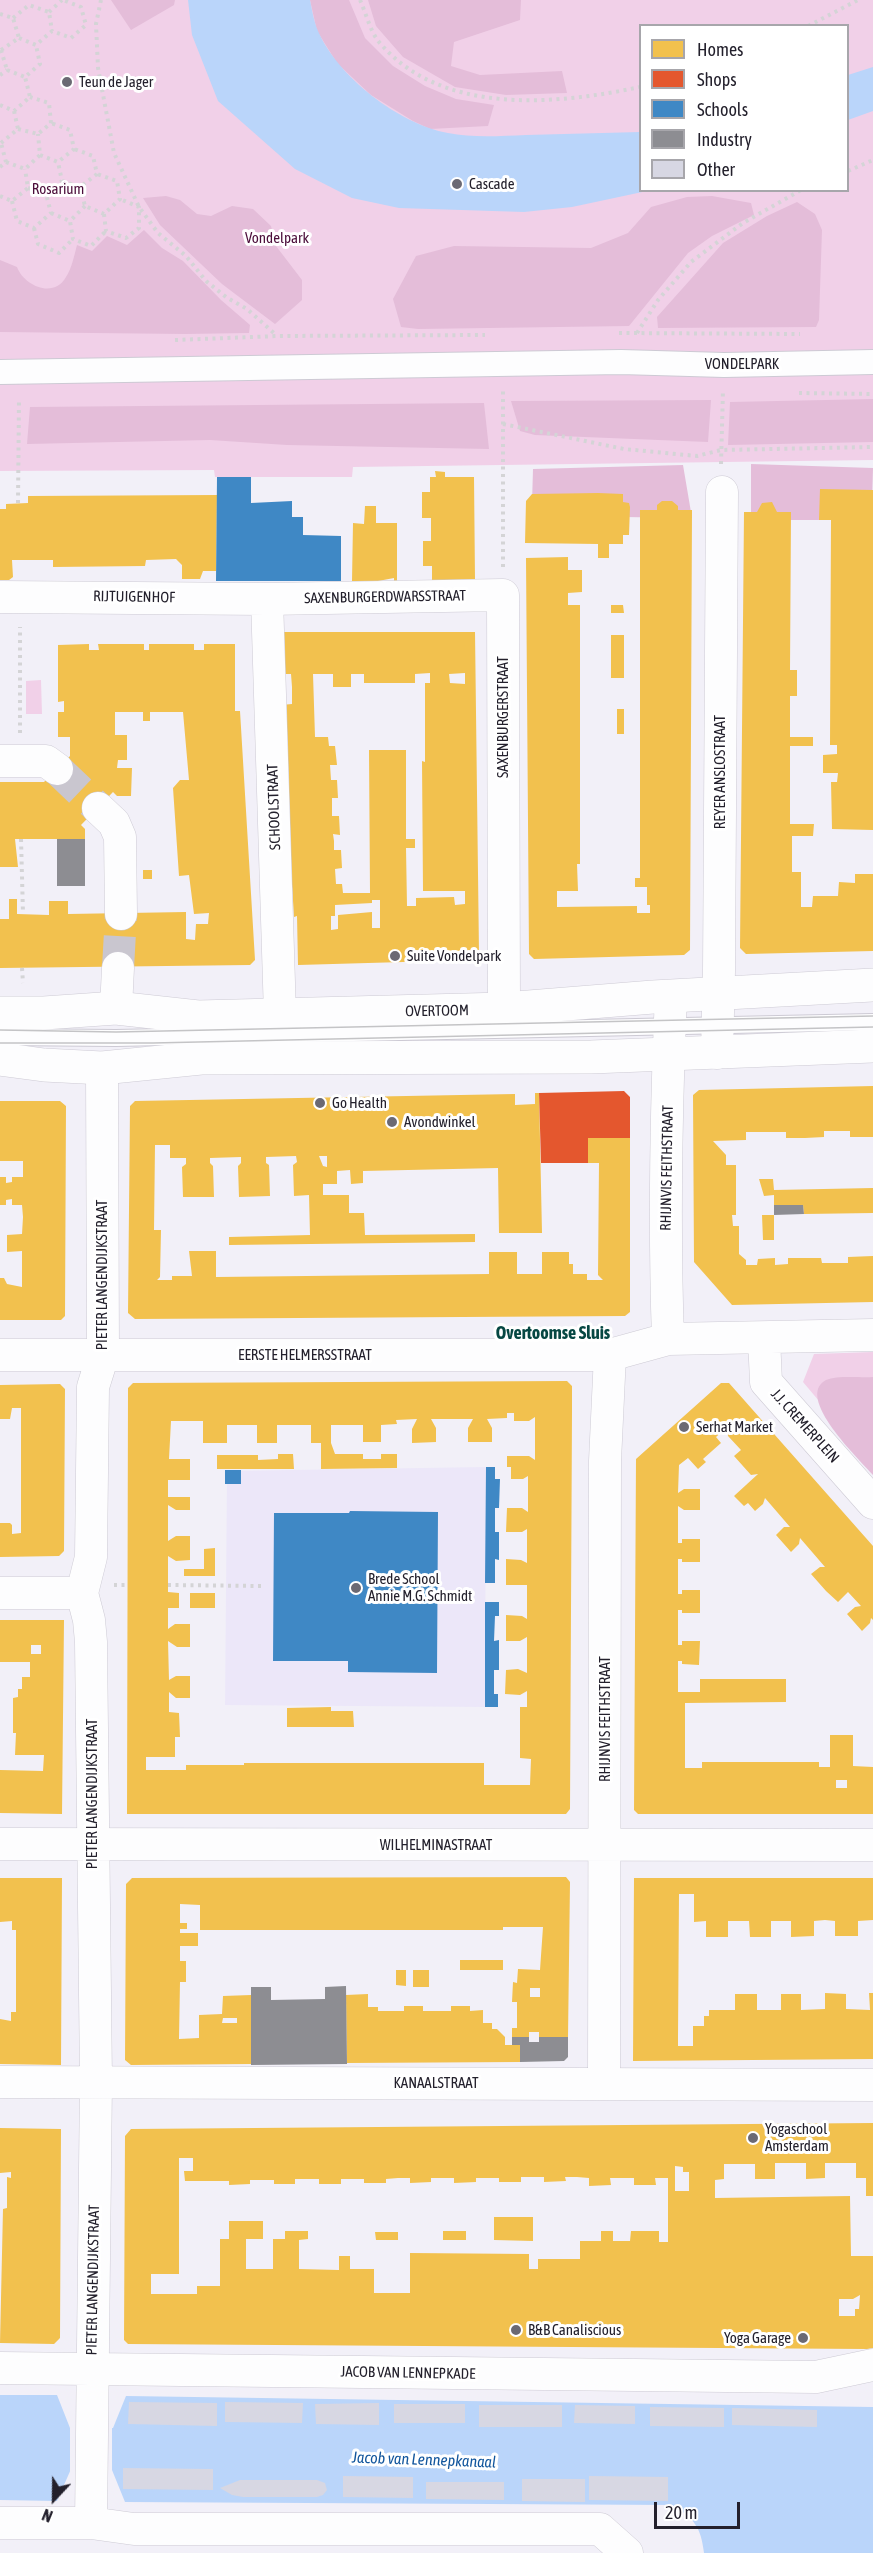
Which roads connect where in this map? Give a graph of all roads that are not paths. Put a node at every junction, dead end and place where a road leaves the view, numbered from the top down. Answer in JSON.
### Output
{"nodes":[{"id":1,"x":873,"y":363,"type":"edge"},
{"id":2,"x":10,"y":372,"type":"edge"},
{"id":3,"x":722,"y":492,"type":"dead end"},
{"id":4,"x":503,"y":595,"type":"joint"},
{"id":5,"x":10,"y":596,"type":"edge"},
{"id":6,"x":267,"y":599,"type":"junction"},
{"id":7,"x":10,"y":761,"type":"edge"},
{"id":8,"x":57,"y":769,"type":"tunnel mouth"},
{"id":9,"x":98,"y":808,"type":"tunnel mouth"},
{"id":10,"x":121,"y":914,"type":"tunnel mouth"},
{"id":11,"x":118,"y":968,"type":"tunnel mouth"},
{"id":12,"x":873,"y":985,"type":"edge"},
{"id":13,"x":116,"y":1008,"type":"junction"},
{"id":14,"x":504,"y":1009,"type":"junction"},
{"id":15,"x":0,"y":1013,"type":"edge"},
{"id":16,"x":280,"y":1015,"type":"junction"},
{"id":17,"x":873,"y":1022,"type":"edge"},
{"id":18,"x":717,"y":1024,"type":"junction"},
{"id":19,"x":670,"y":1026,"type":"junction"},
{"id":20,"x":0,"y":1037,"type":"edge"},
{"id":21,"x":873,"y":1046,"type":"edge"},
{"id":22,"x":0,"y":1059,"type":"edge"},
{"id":23,"x":102,"y":1068,"type":"junction"},
{"id":24,"x":873,"y":1335,"type":"edge"},
{"id":25,"x":764,"y":1338,"type":"junction"},
{"id":26,"x":668,"y":1339,"type":"junction"},
{"id":27,"x":103,"y":1354,"type":"junction"},
{"id":28,"x":0,"y":1355,"type":"edge"},
{"id":29,"x":610,"y":1355,"type":"junction"},
{"id":30,"x":873,"y":1503,"type":"edge"},
{"id":31,"x":0,"y":1593,"type":"edge"},
{"id":32,"x":82,"y":1593,"type":"junction"},
{"id":33,"x":0,"y":1844,"type":"edge"},
{"id":34,"x":605,"y":1844,"type":"junction"},
{"id":35,"x":92,"y":1845,"type":"junction"},
{"id":36,"x":873,"y":1845,"type":"edge"},
{"id":37,"x":96,"y":2081,"type":"junction"},
{"id":38,"x":0,"y":2082,"type":"edge"},
{"id":39,"x":604,"y":2084,"type":"junction"},
{"id":40,"x":873,"y":2085,"type":"edge"},
{"id":41,"x":873,"y":2365,"type":"edge"},
{"id":42,"x":0,"y":2368,"type":"edge"},
{"id":43,"x":92,"y":2369,"type":"junction"},
{"id":44,"x":0,"y":2523,"type":"edge"},
{"id":45,"x":91,"y":2523,"type":"junction"},
{"id":46,"x":627,"y":2553,"type":"edge"}],
"edges":[{"from":1,"to":2,"type":"street","name":"VONDELPARK"},
{"from":3,"to":18,"type":"street","name":"REYER ANSLOSTRAAT"},
{"from":4,"to":6,"type":"street","name":"SAXENBURGERDWARSSTRAAT"},
{"from":4,"to":14,"type":"street","name":"SAXENBURGERSTRAAT"},
{"from":5,"to":6,"type":"street","name":"RIJTUIGENHOF"},
{"from":6,"to":16,"type":"street","name":"SCHOOLSTRAAT"},
{"from":7,"to":8,"type":"street"},
{"from":9,"to":10,"type":"street"},
{"from":11,"to":13,"type":"street"},
{"from":12,"to":18,"type":"main road","name":"OVERTOOM"},
{"from":13,"to":15,"type":"main road","name":"OVERTOOM"},
{"from":13,"to":16,"type":"main road","name":"OVERTOOM"},
{"from":14,"to":16,"type":"main road","name":"OVERTOOM"},
{"from":14,"to":19,"type":"main road","name":"OVERTOOM"},
{"from":17,"to":18,"type":"lane","name":"OVERTOOM"},
{"from":18,"to":19,"type":"main road","name":"OVERTOOM"},
{"from":18,"to":19,"type":"main road","name":"OVERTOOM"},
{"from":18,"to":21,"type":"main road","name":"OVERTOOM"},
{"from":19,"to":20,"type":"lane","name":"OVERTOOM"},
{"from":19,"to":23,"type":"main road","name":"OVERTOOM"},
{"from":19,"to":26,"type":"street","name":"RHIJNVIS FEITHSTRAAT"},
{"from":22,"to":23,"type":"main road","name":"OVERTOOM"},
{"from":23,"to":27,"type":"street","name":"PIETER LANGENDIJKSTRAAT"},
{"from":24,"to":25,"type":"street"},
{"from":25,"to":26,"type":"street"},
{"from":25,"to":30,"type":"street","name":"J.J. CREMERPLEIN"},
{"from":26,"to":29,"type":"street"},
{"from":27,"to":28,"type":"street","name":"EERSTE HELMERSSTRAAT"},
{"from":27,"to":29,"type":"street","name":"EERSTE HELMERSSTRAAT"},
{"from":27,"to":32,"type":"street","name":"PIETER LANGENDIJKSTRAAT"},
{"from":29,"to":34,"type":"street","name":"RHIJNVIS FEITHSTRAAT"},
{"from":31,"to":32,"type":"street"},
{"from":32,"to":35,"type":"street","name":"PIETER LANGENDIJKSTRAAT"},
{"from":33,"to":35,"type":"street","name":"WILHELMINASTRAAT"},
{"from":34,"to":35,"type":"street","name":"WILHELMINASTRAAT"},
{"from":34,"to":36,"type":"street","name":"WILHELMINASTRAAT"},
{"from":34,"to":39,"type":"street","name":"RHIJNVIS FEITHSTRAAT"},
{"from":35,"to":37,"type":"street","name":"PIETER LANGENDIJKSTRAAT"},
{"from":37,"to":38,"type":"street","name":"KANAALSTRAAT"},
{"from":37,"to":39,"type":"street","name":"KANAALSTRAAT"},
{"from":37,"to":43,"type":"street","name":"PIETER LANGENDIJKSTRAAT"},
{"from":39,"to":40,"type":"street","name":"KANAALSTRAAT"},
{"from":41,"to":43,"type":"street","name":"JACOB VAN LENNEPKADE"},
{"from":42,"to":43,"type":"street","name":"JACOB VAN LENNEPKADE"},
{"from":43,"to":45,"type":"street","name":"PIETER LANGENDIJKSTRAAT"},
{"from":44,"to":45,"type":"street"},
{"from":45,"to":46,"type":"street"}]}
